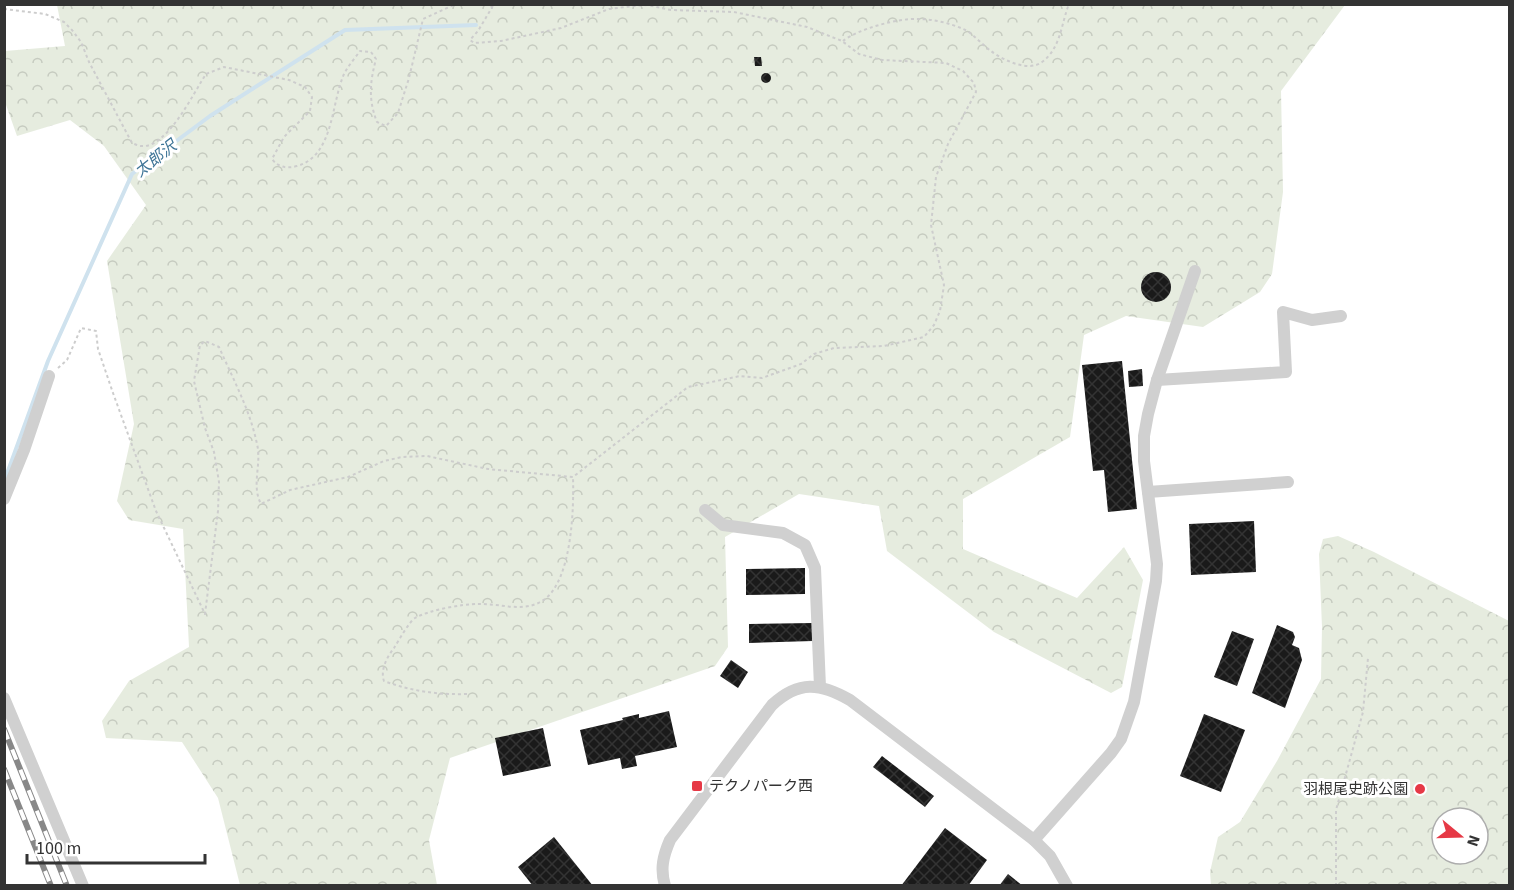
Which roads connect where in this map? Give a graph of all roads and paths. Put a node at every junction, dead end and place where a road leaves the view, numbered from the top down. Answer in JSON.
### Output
{"nodes":[{"id":1,"x":456,"y":4,"type":"edge"},
{"id":2,"x":494,"y":4,"type":"edge"},
{"id":3,"x":1069,"y":4,"type":"edge"},
{"id":4,"x":4,"y":9,"type":"edge"},
{"id":5,"x":842,"y":41,"type":"junction"},
{"id":6,"x":1195,"y":271,"type":"dead end"},
{"id":7,"x":1341,"y":316,"type":"dead end"},
{"id":8,"x":50,"y":376,"type":"joint"},
{"id":9,"x":1157,"y":380,"type":"junction"},
{"id":10,"x":573,"y":477,"type":"junction"},
{"id":11,"x":1288,"y":482,"type":"dead end"},
{"id":12,"x":1148,"y":492,"type":"junction"},
{"id":13,"x":4,"y":499,"type":"edge"},
{"id":14,"x":705,"y":510,"type":"dead end"},
{"id":15,"x":1368,"y":658,"type":"dead end"},
{"id":16,"x":820,"y":687,"type":"junction"},
{"id":17,"x":467,"y":694,"type":"dead end"},
{"id":18,"x":4,"y":699,"type":"edge"},
{"id":19,"x":1034,"y":840,"type":"junction"},
{"id":20,"x":83,"y":885,"type":"edge"},
{"id":21,"x":665,"y":885,"type":"edge"},
{"id":22,"x":1067,"y":885,"type":"edge"},
{"id":23,"x":1336,"y":885,"type":"edge"}],
"edges":[{"from":1,"to":4,"type":"path"},
{"from":2,"to":5,"type":"path"},
{"from":3,"to":5,"type":"path"},
{"from":5,"to":10,"type":"path"},
{"from":6,"to":9,"type":"street"},
{"from":7,"to":9,"type":"street"},
{"from":8,"to":10,"type":"path"},
{"from":8,"to":13,"type":"street"},
{"from":9,"to":12,"type":"street"},
{"from":10,"to":17,"type":"path"},
{"from":11,"to":12,"type":"street"},
{"from":12,"to":19,"type":"street"},
{"from":14,"to":16,"type":"street"},
{"from":15,"to":23,"type":"path"},
{"from":16,"to":19,"type":"street"},
{"from":16,"to":21,"type":"street"},
{"from":18,"to":20,"type":"street"},
{"from":19,"to":22,"type":"street"}]}
